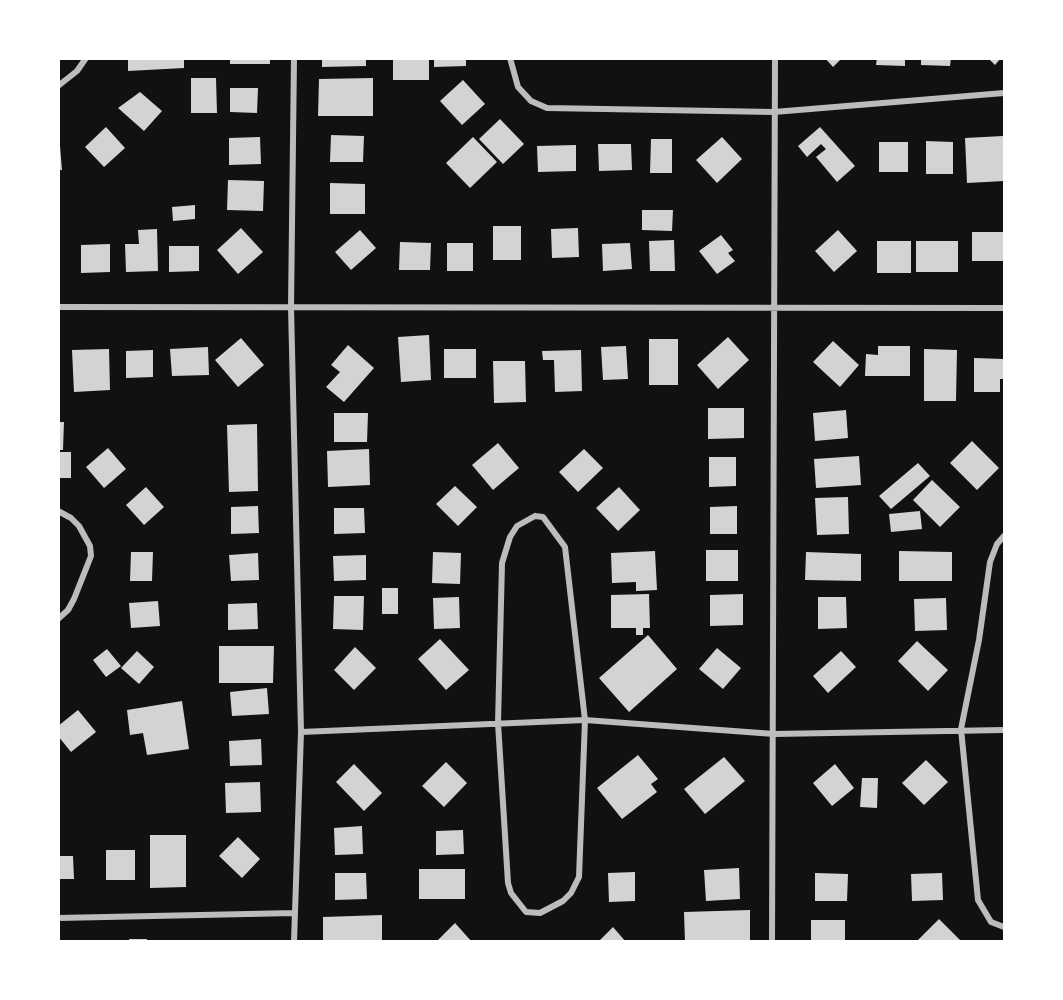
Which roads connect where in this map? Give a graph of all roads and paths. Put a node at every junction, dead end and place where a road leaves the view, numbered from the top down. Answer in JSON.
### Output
{"nodes":[{"id":1,"x":86,"y":58,"type":"edge"},
{"id":2,"x":294,"y":58,"type":"edge"},
{"id":3,"x":510,"y":58,"type":"edge"},
{"id":4,"x":775,"y":58,"type":"edge"},
{"id":5,"x":58,"y":86,"type":"edge"},
{"id":6,"x":1005,"y":93,"type":"edge"},
{"id":7,"x":774,"y":112,"type":"junction"},
{"id":8,"x":291,"y":307,"type":"junction"},
{"id":9,"x":58,"y":308,"type":"edge"},
{"id":10,"x":775,"y":308,"type":"junction"},
{"id":11,"x":1005,"y":308,"type":"edge"},
{"id":12,"x":58,"y":511,"type":"edge"},
{"id":13,"x":1005,"y":536,"type":"edge"},
{"id":14,"x":58,"y":619,"type":"edge"},
{"id":15,"x":585,"y":720,"type":"junction"},
{"id":16,"x":498,"y":723,"type":"junction"},
{"id":17,"x":961,"y":729,"type":"junction"},
{"id":18,"x":1005,"y":730,"type":"edge"},
{"id":19,"x":302,"y":732,"type":"junction"},
{"id":20,"x":774,"y":734,"type":"junction"},
{"id":21,"x":295,"y":913,"type":"junction"},
{"id":22,"x":58,"y":918,"type":"edge"},
{"id":23,"x":1005,"y":927,"type":"edge"},
{"id":24,"x":294,"y":942,"type":"edge"},
{"id":25,"x":772,"y":942,"type":"edge"}],
"edges":[{"from":1,"to":5,"type":"street"},
{"from":2,"to":8,"type":"street"},
{"from":3,"to":7,"type":"street"},
{"from":4,"to":7,"type":"street"},
{"from":6,"to":7,"type":"street"},
{"from":7,"to":10,"type":"street"},
{"from":8,"to":9,"type":"street"},
{"from":8,"to":10,"type":"street"},
{"from":8,"to":19,"type":"street"},
{"from":10,"to":11,"type":"street"},
{"from":10,"to":20,"type":"street"},
{"from":12,"to":14,"type":"street"},
{"from":13,"to":17,"type":"street"},
{"from":15,"to":16,"type":"street"},
{"from":15,"to":16,"type":"street"},
{"from":15,"to":16,"type":"street"},
{"from":15,"to":20,"type":"street"},
{"from":16,"to":19,"type":"street"},
{"from":17,"to":18,"type":"street"},
{"from":17,"to":20,"type":"street"},
{"from":17,"to":23,"type":"street"},
{"from":19,"to":21,"type":"street"},
{"from":20,"to":25,"type":"street"},
{"from":21,"to":22,"type":"street"},
{"from":21,"to":24,"type":"street"}]}
